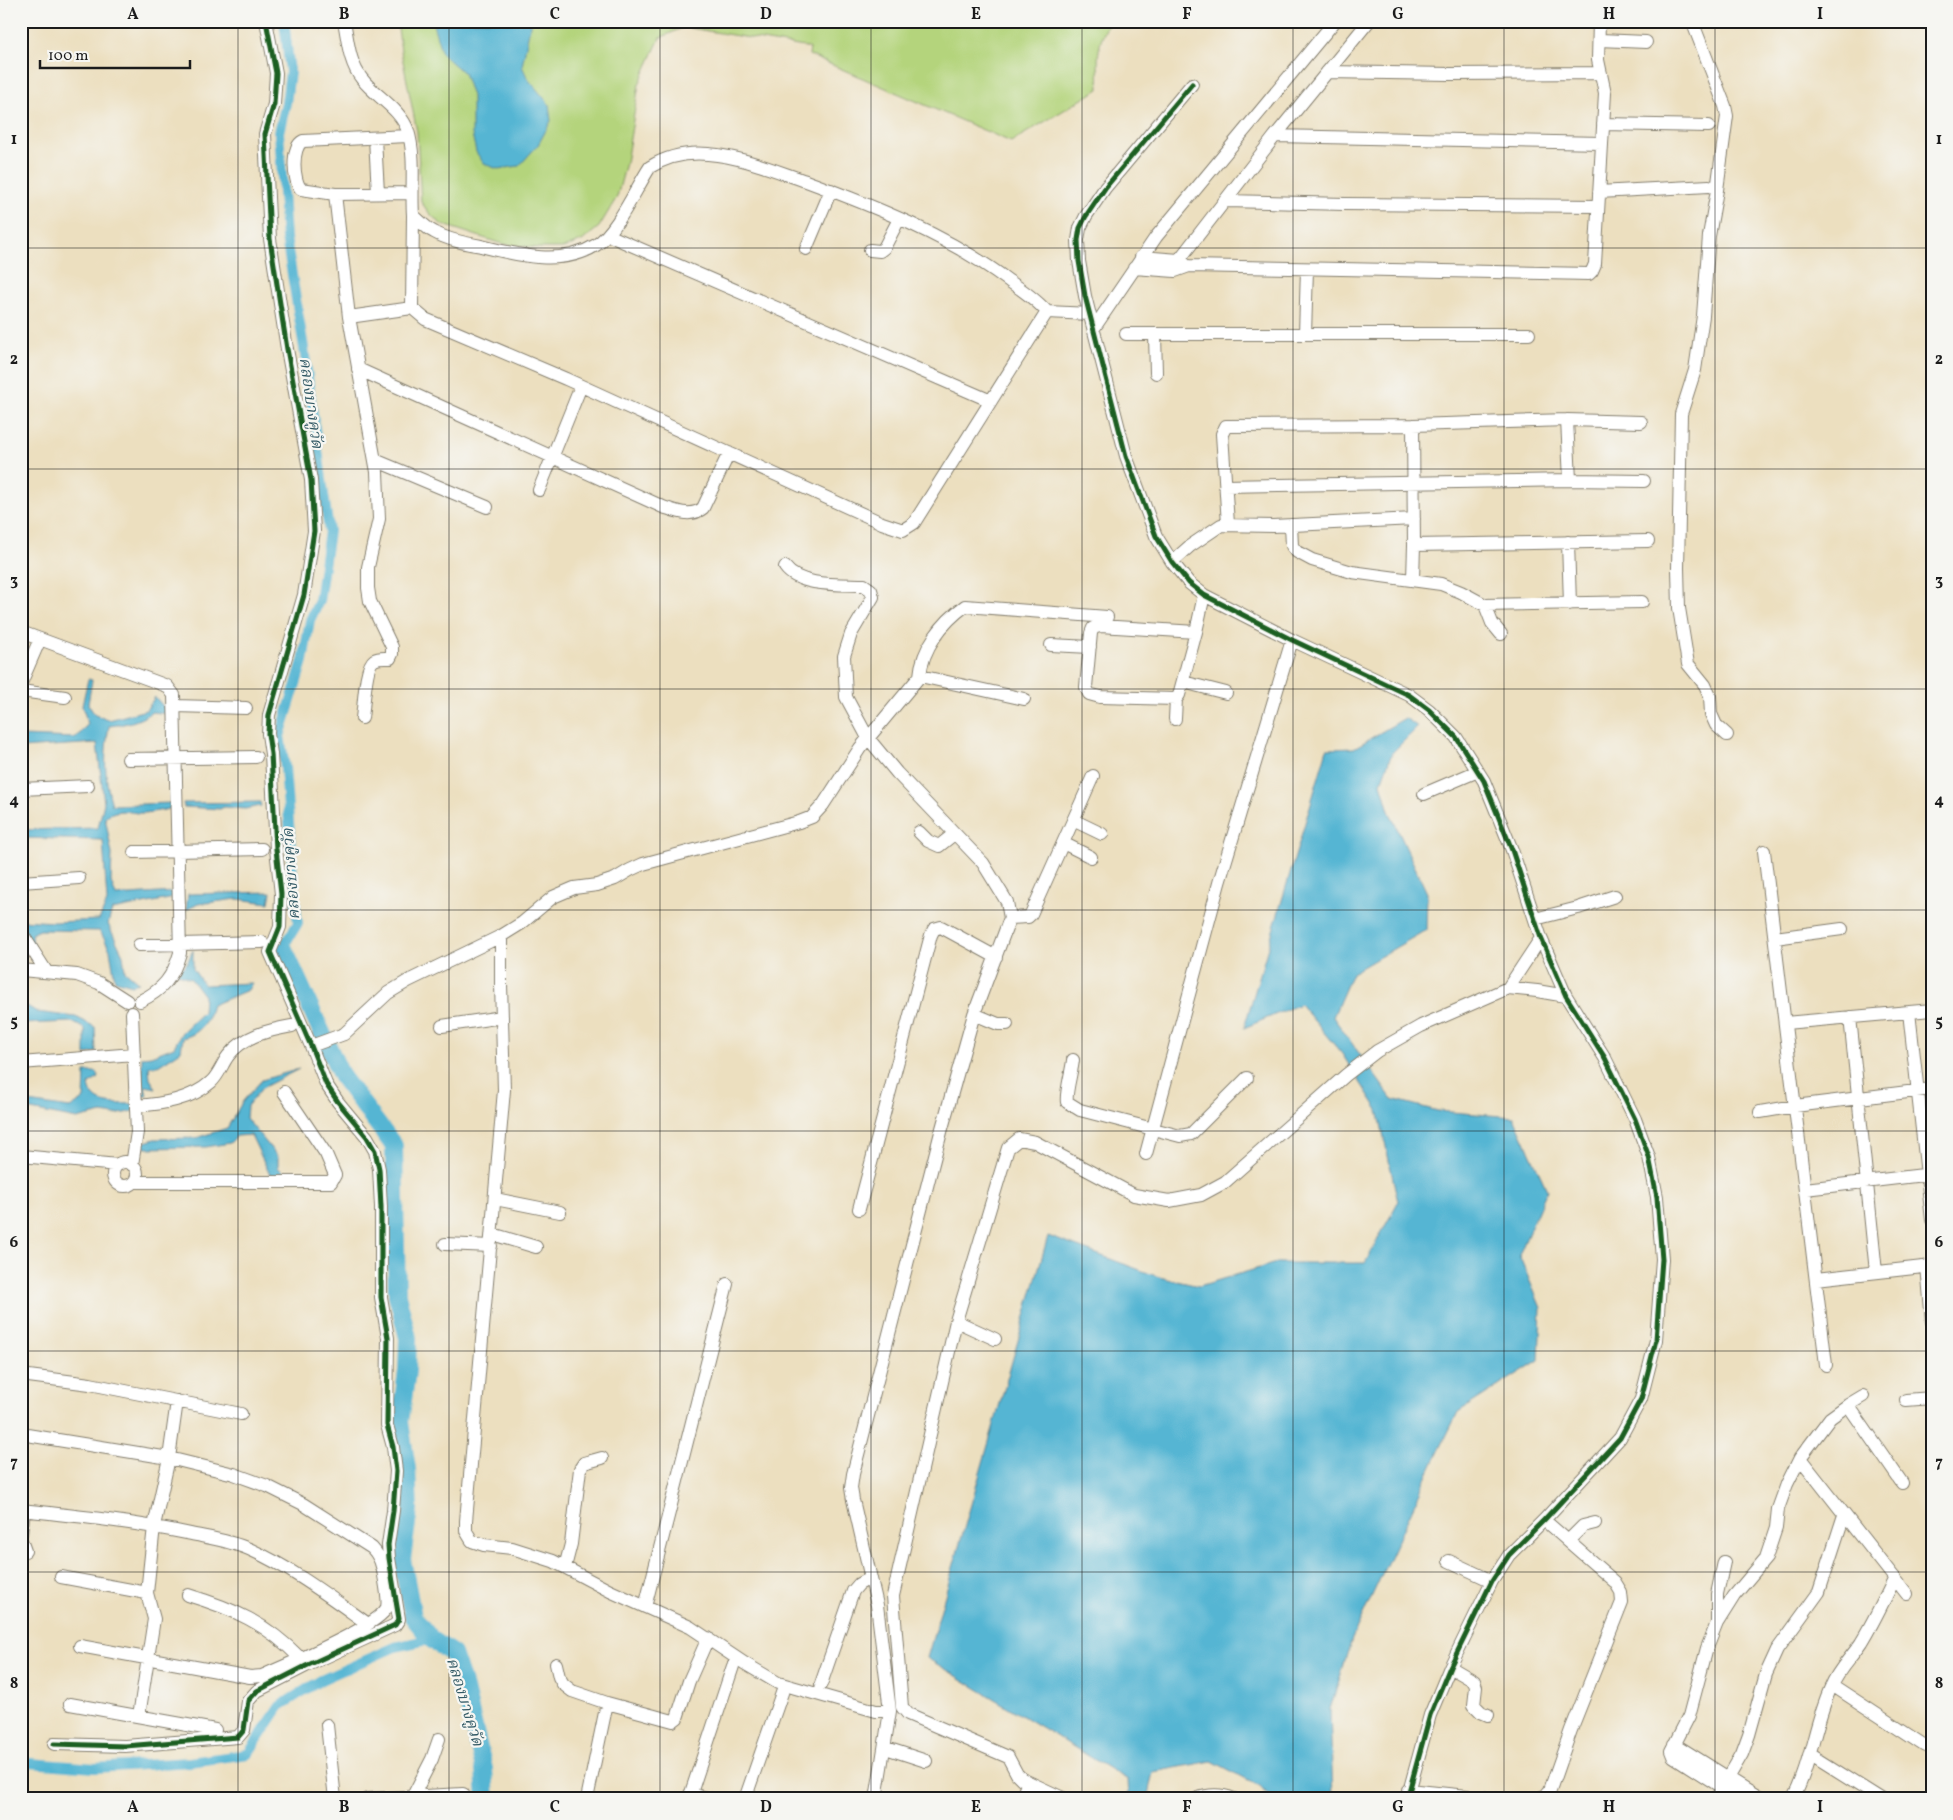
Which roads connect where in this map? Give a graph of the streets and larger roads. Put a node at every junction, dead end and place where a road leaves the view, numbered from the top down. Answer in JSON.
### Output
{"nodes":[{"id":1,"x":266,"y":21,"type":"edge"},
{"id":2,"x":344,"y":21,"type":"edge"},
{"id":3,"x":1335,"y":21,"type":"edge"},
{"id":4,"x":1369,"y":21,"type":"edge"},
{"id":5,"x":1599,"y":21,"type":"edge"},
{"id":6,"x":1692,"y":21,"type":"edge"},
{"id":7,"x":1600,"y":40,"type":"junction"},
{"id":8,"x":1646,"y":42,"type":"dead end"},
{"id":9,"x":1327,"y":72,"type":"junction"},
{"id":10,"x":1601,"y":74,"type":"junction"},
{"id":11,"x":1192,"y":84,"type":"dead end"},
{"id":12,"x":1603,"y":124,"type":"junction"},
{"id":13,"x":1708,"y":126,"type":"dead end"},
{"id":14,"x":408,"y":136,"type":"junction"},
{"id":15,"x":1275,"y":136,"type":"junction"},
{"id":16,"x":375,"y":138,"type":"junction"},
{"id":17,"x":1602,"y":143,"type":"junction"},
{"id":18,"x":1709,"y":186,"type":"dead end"},
{"id":19,"x":831,"y":190,"type":"junction"},
{"id":20,"x":1598,"y":192,"type":"junction"},
{"id":21,"x":412,"y":193,"type":"junction"},
{"id":22,"x":335,"y":194,"type":"junction"},
{"id":23,"x":378,"y":194,"type":"junction"},
{"id":24,"x":1227,"y":201,"type":"junction"},
{"id":25,"x":1597,"y":206,"type":"junction"},
{"id":26,"x":413,"y":215,"type":"junction"},
{"id":27,"x":899,"y":219,"type":"junction"},
{"id":28,"x":608,"y":234,"type":"junction"},
{"id":29,"x":806,"y":249,"type":"dead end"},
{"id":30,"x":870,"y":250,"type":"dead end"},
{"id":31,"x":1141,"y":257,"type":"junction"},
{"id":32,"x":1181,"y":266,"type":"junction"},
{"id":33,"x":1134,"y":268,"type":"junction"},
{"id":34,"x":1307,"y":269,"type":"junction"},
{"id":35,"x":412,"y":308,"type":"junction"},
{"id":36,"x":1047,"y":312,"type":"junction"},
{"id":37,"x":1090,"y":314,"type":"junction"},
{"id":38,"x":349,"y":317,"type":"junction"},
{"id":39,"x":1094,"y":328,"type":"junction"},
{"id":40,"x":1126,"y":334,"type":"dead end"},
{"id":41,"x":1156,"y":334,"type":"junction"},
{"id":42,"x":1305,"y":334,"type":"junction"},
{"id":43,"x":1529,"y":334,"type":"dead end"},
{"id":44,"x":358,"y":369,"type":"junction"},
{"id":45,"x":1156,"y":373,"type":"dead end"},
{"id":46,"x":581,"y":386,"type":"junction"},
{"id":47,"x":991,"y":401,"type":"junction"},
{"id":48,"x":1568,"y":420,"type":"junction"},
{"id":49,"x":1641,"y":422,"type":"dead end"},
{"id":50,"x":1413,"y":425,"type":"junction"},
{"id":51,"x":729,"y":453,"type":"junction"},
{"id":52,"x":551,"y":457,"type":"junction"},
{"id":53,"x":375,"y":460,"type":"junction"},
{"id":54,"x":1570,"y":480,"type":"junction"},
{"id":55,"x":1644,"y":481,"type":"dead end"},
{"id":56,"x":1414,"y":483,"type":"junction"},
{"id":57,"x":1225,"y":486,"type":"junction"},
{"id":58,"x":538,"y":490,"type":"dead end"},
{"id":59,"x":487,"y":507,"type":"dead end"},
{"id":60,"x":1414,"y":520,"type":"junction"},
{"id":61,"x":1224,"y":525,"type":"junction"},
{"id":62,"x":1291,"y":525,"type":"junction"},
{"id":63,"x":1648,"y":541,"type":"dead end"},
{"id":64,"x":1568,"y":542,"type":"junction"},
{"id":65,"x":1414,"y":545,"type":"junction"},
{"id":66,"x":1172,"y":562,"type":"junction"},
{"id":67,"x":785,"y":568,"type":"dead end"},
{"id":68,"x":1413,"y":579,"type":"junction"},
{"id":69,"x":1204,"y":595,"type":"junction"},
{"id":70,"x":1642,"y":602,"type":"dead end"},
{"id":71,"x":1570,"y":604,"type":"junction"},
{"id":72,"x":1485,"y":605,"type":"junction"},
{"id":73,"x":1107,"y":617,"type":"dead end"},
{"id":74,"x":21,"y":632,"type":"edge"},
{"id":75,"x":1196,"y":632,"type":"junction"},
{"id":76,"x":1501,"y":634,"type":"dead end"},
{"id":77,"x":40,"y":639,"type":"junction"},
{"id":78,"x":1292,"y":640,"type":"junction"},
{"id":79,"x":1051,"y":644,"type":"dead end"},
{"id":80,"x":1090,"y":647,"type":"junction"},
{"id":81,"x":920,"y":676,"type":"junction"},
{"id":82,"x":1183,"y":682,"type":"junction"},
{"id":83,"x":21,"y":683,"type":"edge"},
{"id":84,"x":21,"y":691,"type":"edge"},
{"id":85,"x":1226,"y":693,"type":"dead end"},
{"id":86,"x":65,"y":697,"type":"dead end"},
{"id":87,"x":1176,"y":698,"type":"junction"},
{"id":88,"x":1024,"y":699,"type":"dead end"},
{"id":89,"x":174,"y":706,"type":"junction"},
{"id":90,"x":246,"y":708,"type":"dead end"},
{"id":91,"x":362,"y":718,"type":"dead end"},
{"id":92,"x":1175,"y":719,"type":"dead end"},
{"id":93,"x":1727,"y":735,"type":"dead end"},
{"id":94,"x":866,"y":736,"type":"junction"},
{"id":95,"x":256,"y":757,"type":"dead end"},
{"id":96,"x":175,"y":758,"type":"junction"},
{"id":97,"x":128,"y":759,"type":"dead end"},
{"id":98,"x":1478,"y":771,"type":"junction"},
{"id":99,"x":1093,"y":776,"type":"dead end"},
{"id":100,"x":88,"y":786,"type":"dead end"},
{"id":101,"x":21,"y":788,"type":"edge"},
{"id":102,"x":1424,"y":794,"type":"dead end"},
{"id":103,"x":1073,"y":820,"type":"junction"},
{"id":104,"x":919,"y":832,"type":"dead end"},
{"id":105,"x":954,"y":834,"type":"junction"},
{"id":106,"x":1102,"y":834,"type":"dead end"},
{"id":107,"x":1063,"y":843,"type":"junction"},
{"id":108,"x":262,"y":849,"type":"dead end"},
{"id":109,"x":179,"y":851,"type":"junction"},
{"id":110,"x":1764,"y":851,"type":"dead end"},
{"id":111,"x":134,"y":852,"type":"dead end"},
{"id":112,"x":1091,"y":857,"type":"dead end"},
{"id":113,"x":79,"y":878,"type":"dead end"},
{"id":114,"x":21,"y":882,"type":"edge"},
{"id":115,"x":1615,"y":896,"type":"dead end"},
{"id":116,"x":1010,"y":918,"type":"junction"},
{"id":117,"x":1535,"y":918,"type":"junction"},
{"id":118,"x":1842,"y":929,"type":"dead end"},
{"id":119,"x":21,"y":932,"type":"edge"},
{"id":120,"x":502,"y":936,"type":"junction"},
{"id":121,"x":1541,"y":938,"type":"junction"},
{"id":122,"x":1775,"y":938,"type":"junction"},
{"id":123,"x":262,"y":942,"type":"dead end"},
{"id":124,"x":180,"y":943,"type":"junction"},
{"id":125,"x":139,"y":945,"type":"dead end"},
{"id":126,"x":996,"y":957,"type":"junction"},
{"id":127,"x":21,"y":970,"type":"edge"},
{"id":128,"x":46,"y":971,"type":"junction"},
{"id":129,"x":1508,"y":988,"type":"junction"},
{"id":130,"x":1566,"y":996,"type":"junction"},
{"id":131,"x":127,"y":1001,"type":"junction"},
{"id":132,"x":140,"y":1001,"type":"junction"},
{"id":133,"x":1932,"y":1010,"type":"edge"},
{"id":134,"x":1909,"y":1012,"type":"junction"},
{"id":135,"x":132,"y":1013,"type":"junction"},
{"id":136,"x":974,"y":1014,"type":"junction"},
{"id":137,"x":502,"y":1017,"type":"junction"},
{"id":138,"x":1850,"y":1017,"type":"junction"},
{"id":139,"x":1785,"y":1023,"type":"junction"},
{"id":140,"x":1008,"y":1024,"type":"dead end"},
{"id":141,"x":292,"y":1026,"type":"dead end"},
{"id":142,"x":442,"y":1026,"type":"dead end"},
{"id":143,"x":314,"y":1045,"type":"junction"},
{"id":144,"x":134,"y":1054,"type":"junction"},
{"id":145,"x":1073,"y":1060,"type":"dead end"},
{"id":146,"x":21,"y":1063,"type":"edge"},
{"id":147,"x":1247,"y":1078,"type":"dead end"},
{"id":148,"x":1932,"y":1088,"type":"edge"},
{"id":149,"x":1918,"y":1090,"type":"junction"},
{"id":150,"x":284,"y":1092,"type":"dead end"},
{"id":151,"x":1858,"y":1098,"type":"junction"},
{"id":152,"x":143,"y":1105,"type":"junction"},
{"id":153,"x":1795,"y":1106,"type":"junction"},
{"id":154,"x":1760,"y":1112,"type":"dead end"},
{"id":155,"x":1153,"y":1128,"type":"junction"},
{"id":156,"x":1146,"y":1154,"type":"dead end"},
{"id":157,"x":21,"y":1156,"type":"edge"},
{"id":158,"x":118,"y":1165,"type":"junction"},
{"id":159,"x":132,"y":1165,"type":"junction"},
{"id":160,"x":1929,"y":1174,"type":"edge"},
{"id":161,"x":134,"y":1182,"type":"junction"},
{"id":162,"x":1866,"y":1182,"type":"junction"},
{"id":163,"x":1805,"y":1189,"type":"junction"},
{"id":164,"x":495,"y":1199,"type":"junction"},
{"id":165,"x":859,"y":1209,"type":"dead end"},
{"id":166,"x":560,"y":1212,"type":"dead end"},
{"id":167,"x":1932,"y":1220,"type":"edge"},
{"id":168,"x":492,"y":1240,"type":"junction"},
{"id":169,"x":445,"y":1244,"type":"dead end"},
{"id":170,"x":536,"y":1247,"type":"dead end"},
{"id":171,"x":1929,"y":1266,"type":"edge"},
{"id":172,"x":1876,"y":1272,"type":"junction"},
{"id":173,"x":1816,"y":1279,"type":"junction"},
{"id":174,"x":727,"y":1284,"type":"dead end"},
{"id":175,"x":956,"y":1321,"type":"junction"},
{"id":176,"x":1932,"y":1322,"type":"edge"},
{"id":177,"x":994,"y":1340,"type":"dead end"},
{"id":178,"x":1826,"y":1365,"type":"dead end"},
{"id":179,"x":21,"y":1375,"type":"edge"},
{"id":180,"x":1863,"y":1396,"type":"dead end"},
{"id":181,"x":1932,"y":1398,"type":"edge"},
{"id":182,"x":1906,"y":1400,"type":"dead end"},
{"id":183,"x":177,"y":1401,"type":"junction"},
{"id":184,"x":1848,"y":1405,"type":"junction"},
{"id":185,"x":241,"y":1414,"type":"dead end"},
{"id":186,"x":21,"y":1434,"type":"edge"},
{"id":187,"x":169,"y":1458,"type":"junction"},
{"id":188,"x":602,"y":1458,"type":"dead end"},
{"id":189,"x":1800,"y":1458,"type":"junction"},
{"id":190,"x":1902,"y":1483,"type":"dead end"},
{"id":191,"x":23,"y":1510,"type":"edge"},
{"id":192,"x":1844,"y":1515,"type":"junction"},
{"id":193,"x":1544,"y":1520,"type":"junction"},
{"id":194,"x":1595,"y":1523,"type":"dead end"},
{"id":195,"x":154,"y":1526,"type":"junction"},
{"id":196,"x":21,"y":1535,"type":"edge"},
{"id":197,"x":1568,"y":1541,"type":"junction"},
{"id":198,"x":1449,"y":1561,"type":"dead end"},
{"id":199,"x":1724,"y":1562,"type":"dead end"},
{"id":200,"x":565,"y":1567,"type":"junction"},
{"id":201,"x":61,"y":1577,"type":"dead end"},
{"id":202,"x":870,"y":1578,"type":"junction"},
{"id":203,"x":1895,"y":1578,"type":"junction"},
{"id":204,"x":1492,"y":1581,"type":"junction"},
{"id":205,"x":147,"y":1593,"type":"junction"},
{"id":206,"x":1907,"y":1594,"type":"dead end"},
{"id":207,"x":188,"y":1595,"type":"dead end"},
{"id":208,"x":646,"y":1607,"type":"junction"},
{"id":209,"x":1716,"y":1623,"type":"junction"},
{"id":210,"x":368,"y":1624,"type":"junction"},
{"id":211,"x":708,"y":1638,"type":"junction"},
{"id":212,"x":80,"y":1646,"type":"dead end"},
{"id":213,"x":149,"y":1657,"type":"junction"},
{"id":214,"x":300,"y":1658,"type":"junction"},
{"id":215,"x":556,"y":1664,"type":"dead end"},
{"id":216,"x":733,"y":1666,"type":"dead end"},
{"id":217,"x":1450,"y":1667,"type":"junction"},
{"id":218,"x":821,"y":1684,"type":"dead end"},
{"id":219,"x":1832,"y":1685,"type":"junction"},
{"id":220,"x":783,"y":1690,"type":"dead end"},
{"id":221,"x":607,"y":1703,"type":"junction"},
{"id":222,"x":70,"y":1704,"type":"dead end"},
{"id":223,"x":890,"y":1711,"type":"junction"},
{"id":224,"x":1488,"y":1715,"type":"dead end"},
{"id":225,"x":139,"y":1716,"type":"junction"},
{"id":226,"x":327,"y":1725,"type":"dead end"},
{"id":227,"x":216,"y":1730,"type":"dead end"},
{"id":228,"x":439,"y":1739,"type":"dead end"},
{"id":229,"x":54,"y":1744,"type":"dead end"},
{"id":230,"x":1925,"y":1746,"type":"dead end"},
{"id":231,"x":886,"y":1748,"type":"junction"},
{"id":232,"x":1811,"y":1755,"type":"junction"},
{"id":233,"x":926,"y":1761,"type":"dead end"},
{"id":234,"x":1028,"y":1782,"type":"junction"},
{"id":235,"x":1726,"y":1783,"type":"junction"},
{"id":236,"x":463,"y":1794,"type":"dead end"},
{"id":237,"x":1408,"y":1794,"type":"edge"},
{"id":238,"x":413,"y":1796,"type":"junction"},
{"id":239,"x":689,"y":1796,"type":"edge"},
{"id":240,"x":335,"y":1799,"type":"edge"},
{"id":241,"x":367,"y":1799,"type":"edge"},
{"id":242,"x":587,"y":1799,"type":"edge"},
{"id":243,"x":712,"y":1799,"type":"edge"},
{"id":244,"x":746,"y":1799,"type":"edge"},
{"id":245,"x":876,"y":1799,"type":"edge"},
{"id":246,"x":1021,"y":1799,"type":"edge"},
{"id":247,"x":1065,"y":1799,"type":"edge"},
{"id":248,"x":1196,"y":1799,"type":"edge"},
{"id":249,"x":1234,"y":1799,"type":"edge"},
{"id":250,"x":1492,"y":1799,"type":"edge"},
{"id":251,"x":1497,"y":1799,"type":"edge"},
{"id":252,"x":1538,"y":1799,"type":"edge"},
{"id":253,"x":1716,"y":1799,"type":"edge"},
{"id":254,"x":1740,"y":1799,"type":"edge"},
{"id":255,"x":1762,"y":1799,"type":"edge"},
{"id":256,"x":1793,"y":1799,"type":"edge"},
{"id":257,"x":1881,"y":1799,"type":"edge"}],
"edges":[{"from":1,"to":143,"type":"street"},
{"from":2,"to":14,"type":"street"},
{"from":3,"to":31,"type":"street"},
{"from":4,"to":9,"type":"street"},
{"from":5,"to":7,"type":"street"},
{"from":6,"to":93,"type":"street"},
{"from":7,"to":8,"type":"street"},
{"from":7,"to":10,"type":"street"},
{"from":9,"to":10,"type":"street"},
{"from":9,"to":15,"type":"street"},
{"from":10,"to":12,"type":"street"},
{"from":11,"to":37,"type":"street"},
{"from":12,"to":13,"type":"street"},
{"from":12,"to":17,"type":"street"},
{"from":14,"to":16,"type":"street"},
{"from":14,"to":21,"type":"street"},
{"from":15,"to":17,"type":"street"},
{"from":15,"to":24,"type":"street"},
{"from":16,"to":22,"type":"street"},
{"from":16,"to":23,"type":"street"},
{"from":17,"to":20,"type":"street"},
{"from":18,"to":20,"type":"street"},
{"from":19,"to":27,"type":"street"},
{"from":19,"to":28,"type":"street"},
{"from":19,"to":29,"type":"street"},
{"from":20,"to":25,"type":"street"},
{"from":21,"to":23,"type":"street"},
{"from":21,"to":26,"type":"street"},
{"from":22,"to":23,"type":"street"},
{"from":22,"to":38,"type":"street"},
{"from":24,"to":25,"type":"street"},
{"from":24,"to":32,"type":"street"},
{"from":25,"to":34,"type":"street"},
{"from":26,"to":28,"type":"street"},
{"from":26,"to":35,"type":"street"},
{"from":27,"to":30,"type":"street"},
{"from":27,"to":36,"type":"street"},
{"from":28,"to":47,"type":"street"},
{"from":31,"to":32,"type":"street"},
{"from":31,"to":33,"type":"street"},
{"from":32,"to":33,"type":"street"},
{"from":32,"to":34,"type":"street"},
{"from":33,"to":39,"type":"street"},
{"from":34,"to":42,"type":"street"},
{"from":35,"to":38,"type":"street"},
{"from":35,"to":46,"type":"street"},
{"from":36,"to":37,"type":"street"},
{"from":36,"to":47,"type":"street"},
{"from":37,"to":39,"type":"street"},
{"from":38,"to":44,"type":"street"},
{"from":39,"to":66,"type":"street"},
{"from":40,"to":41,"type":"street"},
{"from":41,"to":42,"type":"street"},
{"from":41,"to":45,"type":"street"},
{"from":42,"to":43,"type":"street"},
{"from":44,"to":52,"type":"street"},
{"from":44,"to":53,"type":"street"},
{"from":46,"to":51,"type":"street"},
{"from":46,"to":52,"type":"street"},
{"from":47,"to":51,"type":"street"},
{"from":48,"to":49,"type":"street"},
{"from":48,"to":50,"type":"street"},
{"from":48,"to":54,"type":"street"},
{"from":50,"to":56,"type":"street"},
{"from":50,"to":57,"type":"street"},
{"from":51,"to":52,"type":"street"},
{"from":52,"to":58,"type":"street"},
{"from":53,"to":59,"type":"street"},
{"from":53,"to":91,"type":"street"},
{"from":54,"to":55,"type":"street"},
{"from":54,"to":56,"type":"street"},
{"from":56,"to":57,"type":"street"},
{"from":56,"to":60,"type":"street"},
{"from":57,"to":61,"type":"street"},
{"from":60,"to":62,"type":"street"},
{"from":60,"to":65,"type":"street"},
{"from":61,"to":62,"type":"street"},
{"from":61,"to":66,"type":"street"},
{"from":62,"to":68,"type":"street"},
{"from":63,"to":64,"type":"street"},
{"from":64,"to":65,"type":"street"},
{"from":64,"to":71,"type":"street"},
{"from":65,"to":68,"type":"street"},
{"from":66,"to":69,"type":"street"},
{"from":67,"to":94,"type":"street"},
{"from":68,"to":72,"type":"street"},
{"from":69,"to":75,"type":"street"},
{"from":69,"to":78,"type":"street"},
{"from":70,"to":71,"type":"street"},
{"from":71,"to":72,"type":"street"},
{"from":72,"to":76,"type":"street"},
{"from":73,"to":81,"type":"street"},
{"from":74,"to":77,"type":"street"},
{"from":75,"to":80,"type":"street"},
{"from":75,"to":82,"type":"street"},
{"from":77,"to":83,"type":"street"},
{"from":77,"to":89,"type":"street"},
{"from":78,"to":98,"type":"street"},
{"from":78,"to":155,"type":"street"},
{"from":79,"to":80,"type":"street"},
{"from":80,"to":87,"type":"street"},
{"from":81,"to":88,"type":"street"},
{"from":81,"to":94,"type":"street"},
{"from":82,"to":85,"type":"street"},
{"from":82,"to":87,"type":"street"},
{"from":84,"to":86,"type":"street"},
{"from":87,"to":92,"type":"street"},
{"from":89,"to":90,"type":"street"},
{"from":89,"to":96,"type":"street"},
{"from":94,"to":105,"type":"street"},
{"from":94,"to":120,"type":"street"},
{"from":95,"to":96,"type":"street"},
{"from":96,"to":97,"type":"street"},
{"from":96,"to":109,"type":"street"},
{"from":98,"to":102,"type":"street"},
{"from":98,"to":117,"type":"street"},
{"from":99,"to":103,"type":"street"},
{"from":100,"to":101,"type":"street"},
{"from":103,"to":106,"type":"street"},
{"from":103,"to":107,"type":"street"},
{"from":104,"to":105,"type":"street"},
{"from":105,"to":116,"type":"street"},
{"from":107,"to":112,"type":"street"},
{"from":107,"to":116,"type":"street"},
{"from":108,"to":109,"type":"street"},
{"from":109,"to":111,"type":"street"},
{"from":109,"to":124,"type":"street"},
{"from":110,"to":122,"type":"street"},
{"from":113,"to":114,"type":"street"},
{"from":115,"to":117,"type":"street"},
{"from":116,"to":126,"type":"street"},
{"from":117,"to":121,"type":"street"},
{"from":118,"to":122,"type":"street"},
{"from":119,"to":128,"type":"street"},
{"from":120,"to":137,"type":"street"},
{"from":120,"to":143,"type":"street"},
{"from":121,"to":129,"type":"street"},
{"from":121,"to":130,"type":"street"},
{"from":122,"to":139,"type":"street"},
{"from":123,"to":124,"type":"street"},
{"from":124,"to":125,"type":"street"},
{"from":124,"to":132,"type":"street"},
{"from":126,"to":136,"type":"street"},
{"from":126,"to":165,"type":"street"},
{"from":127,"to":128,"type":"street"},
{"from":128,"to":131,"type":"street"},
{"from":129,"to":130,"type":"street"},
{"from":129,"to":175,"type":"street"},
{"from":130,"to":193,"type":"street"},
{"from":131,"to":132,"type":"street"},
{"from":131,"to":135,"type":"street"},
{"from":132,"to":135,"type":"street"},
{"from":133,"to":134,"type":"street"},
{"from":134,"to":138,"type":"street"},
{"from":134,"to":149,"type":"street"},
{"from":135,"to":144,"type":"street"},
{"from":136,"to":140,"type":"street"},
{"from":136,"to":202,"type":"street"},
{"from":137,"to":142,"type":"street"},
{"from":137,"to":164,"type":"street"},
{"from":138,"to":139,"type":"street"},
{"from":138,"to":151,"type":"street"},
{"from":139,"to":153,"type":"street"},
{"from":141,"to":152,"type":"street"},
{"from":143,"to":229,"type":"street"},
{"from":144,"to":146,"type":"street"},
{"from":144,"to":152,"type":"street"},
{"from":145,"to":155,"type":"street"},
{"from":147,"to":155,"type":"street"},
{"from":148,"to":149,"type":"street"},
{"from":149,"to":151,"type":"street"},
{"from":149,"to":160,"type":"street"},
{"from":150,"to":161,"type":"street"},
{"from":151,"to":153,"type":"street"},
{"from":151,"to":162,"type":"street"},
{"from":152,"to":159,"type":"street"},
{"from":153,"to":154,"type":"street"},
{"from":153,"to":163,"type":"street"},
{"from":155,"to":156,"type":"street"},
{"from":157,"to":158,"type":"street"},
{"from":158,"to":159,"type":"street"},
{"from":158,"to":161,"type":"street"},
{"from":159,"to":161,"type":"street"},
{"from":160,"to":162,"type":"street"},
{"from":160,"to":167,"type":"street"},
{"from":162,"to":163,"type":"street"},
{"from":162,"to":172,"type":"street"},
{"from":163,"to":173,"type":"street"},
{"from":164,"to":166,"type":"street"},
{"from":164,"to":168,"type":"street"},
{"from":168,"to":169,"type":"street"},
{"from":168,"to":170,"type":"street"},
{"from":168,"to":200,"type":"street"},
{"from":171,"to":172,"type":"street"},
{"from":171,"to":176,"type":"street"},
{"from":172,"to":173,"type":"street"},
{"from":173,"to":178,"type":"street"},
{"from":174,"to":208,"type":"street"},
{"from":175,"to":177,"type":"street"},
{"from":175,"to":234,"type":"street"},
{"from":179,"to":183,"type":"street"},
{"from":180,"to":184,"type":"street"},
{"from":181,"to":182,"type":"street"},
{"from":183,"to":185,"type":"street"},
{"from":183,"to":187,"type":"street"},
{"from":184,"to":189,"type":"street"},
{"from":184,"to":190,"type":"street"},
{"from":186,"to":187,"type":"street"},
{"from":187,"to":195,"type":"street"},
{"from":187,"to":210,"type":"street"},
{"from":188,"to":200,"type":"street"},
{"from":189,"to":192,"type":"street"},
{"from":189,"to":209,"type":"street"},
{"from":191,"to":195,"type":"street"},
{"from":191,"to":196,"type":"street"},
{"from":192,"to":203,"type":"street"},
{"from":192,"to":235,"type":"street"},
{"from":193,"to":197,"type":"street"},
{"from":193,"to":204,"type":"street"},
{"from":194,"to":197,"type":"street"},
{"from":195,"to":205,"type":"street"},
{"from":195,"to":210,"type":"street"},
{"from":197,"to":252,"type":"street"},
{"from":198,"to":204,"type":"street"},
{"from":199,"to":209,"type":"street"},
{"from":200,"to":208,"type":"street"},
{"from":201,"to":205,"type":"street"},
{"from":202,"to":218,"type":"street"},
{"from":202,"to":223,"type":"street"},
{"from":203,"to":206,"type":"street"},
{"from":203,"to":219,"type":"street"},
{"from":204,"to":217,"type":"street"},
{"from":205,"to":213,"type":"street"},
{"from":207,"to":214,"type":"street"},
{"from":208,"to":211,"type":"street"},
{"from":209,"to":235,"type":"street"},
{"from":210,"to":214,"type":"street"},
{"from":211,"to":221,"type":"street"},
{"from":211,"to":223,"type":"street"},
{"from":212,"to":213,"type":"street"},
{"from":213,"to":214,"type":"street"},
{"from":213,"to":225,"type":"street"},
{"from":215,"to":221,"type":"street"},
{"from":216,"to":239,"type":"street"},
{"from":217,"to":224,"type":"street"},
{"from":217,"to":237,"type":"street"},
{"from":219,"to":230,"type":"street"},
{"from":219,"to":232,"type":"street"},
{"from":220,"to":244,"type":"street"},
{"from":221,"to":242,"type":"street"},
{"from":222,"to":225,"type":"street"},
{"from":223,"to":231,"type":"street"},
{"from":225,"to":227,"type":"street"},
{"from":226,"to":240,"type":"street"},
{"from":228,"to":238,"type":"street"},
{"from":231,"to":233,"type":"street"},
{"from":231,"to":245,"type":"street"},
{"from":232,"to":256,"type":"street"},
{"from":232,"to":257,"type":"street"},
{"from":234,"to":246,"type":"street"},
{"from":234,"to":247,"type":"street"},
{"from":235,"to":253,"type":"street"},
{"from":235,"to":254,"type":"street"},
{"from":235,"to":255,"type":"street"},
{"from":236,"to":238,"type":"street"},
{"from":237,"to":250,"type":"street"},
{"from":238,"to":241,"type":"street"},
{"from":239,"to":243,"type":"street"},
{"from":248,"to":249,"type":"street"},
{"from":250,"to":251,"type":"street"}]}
